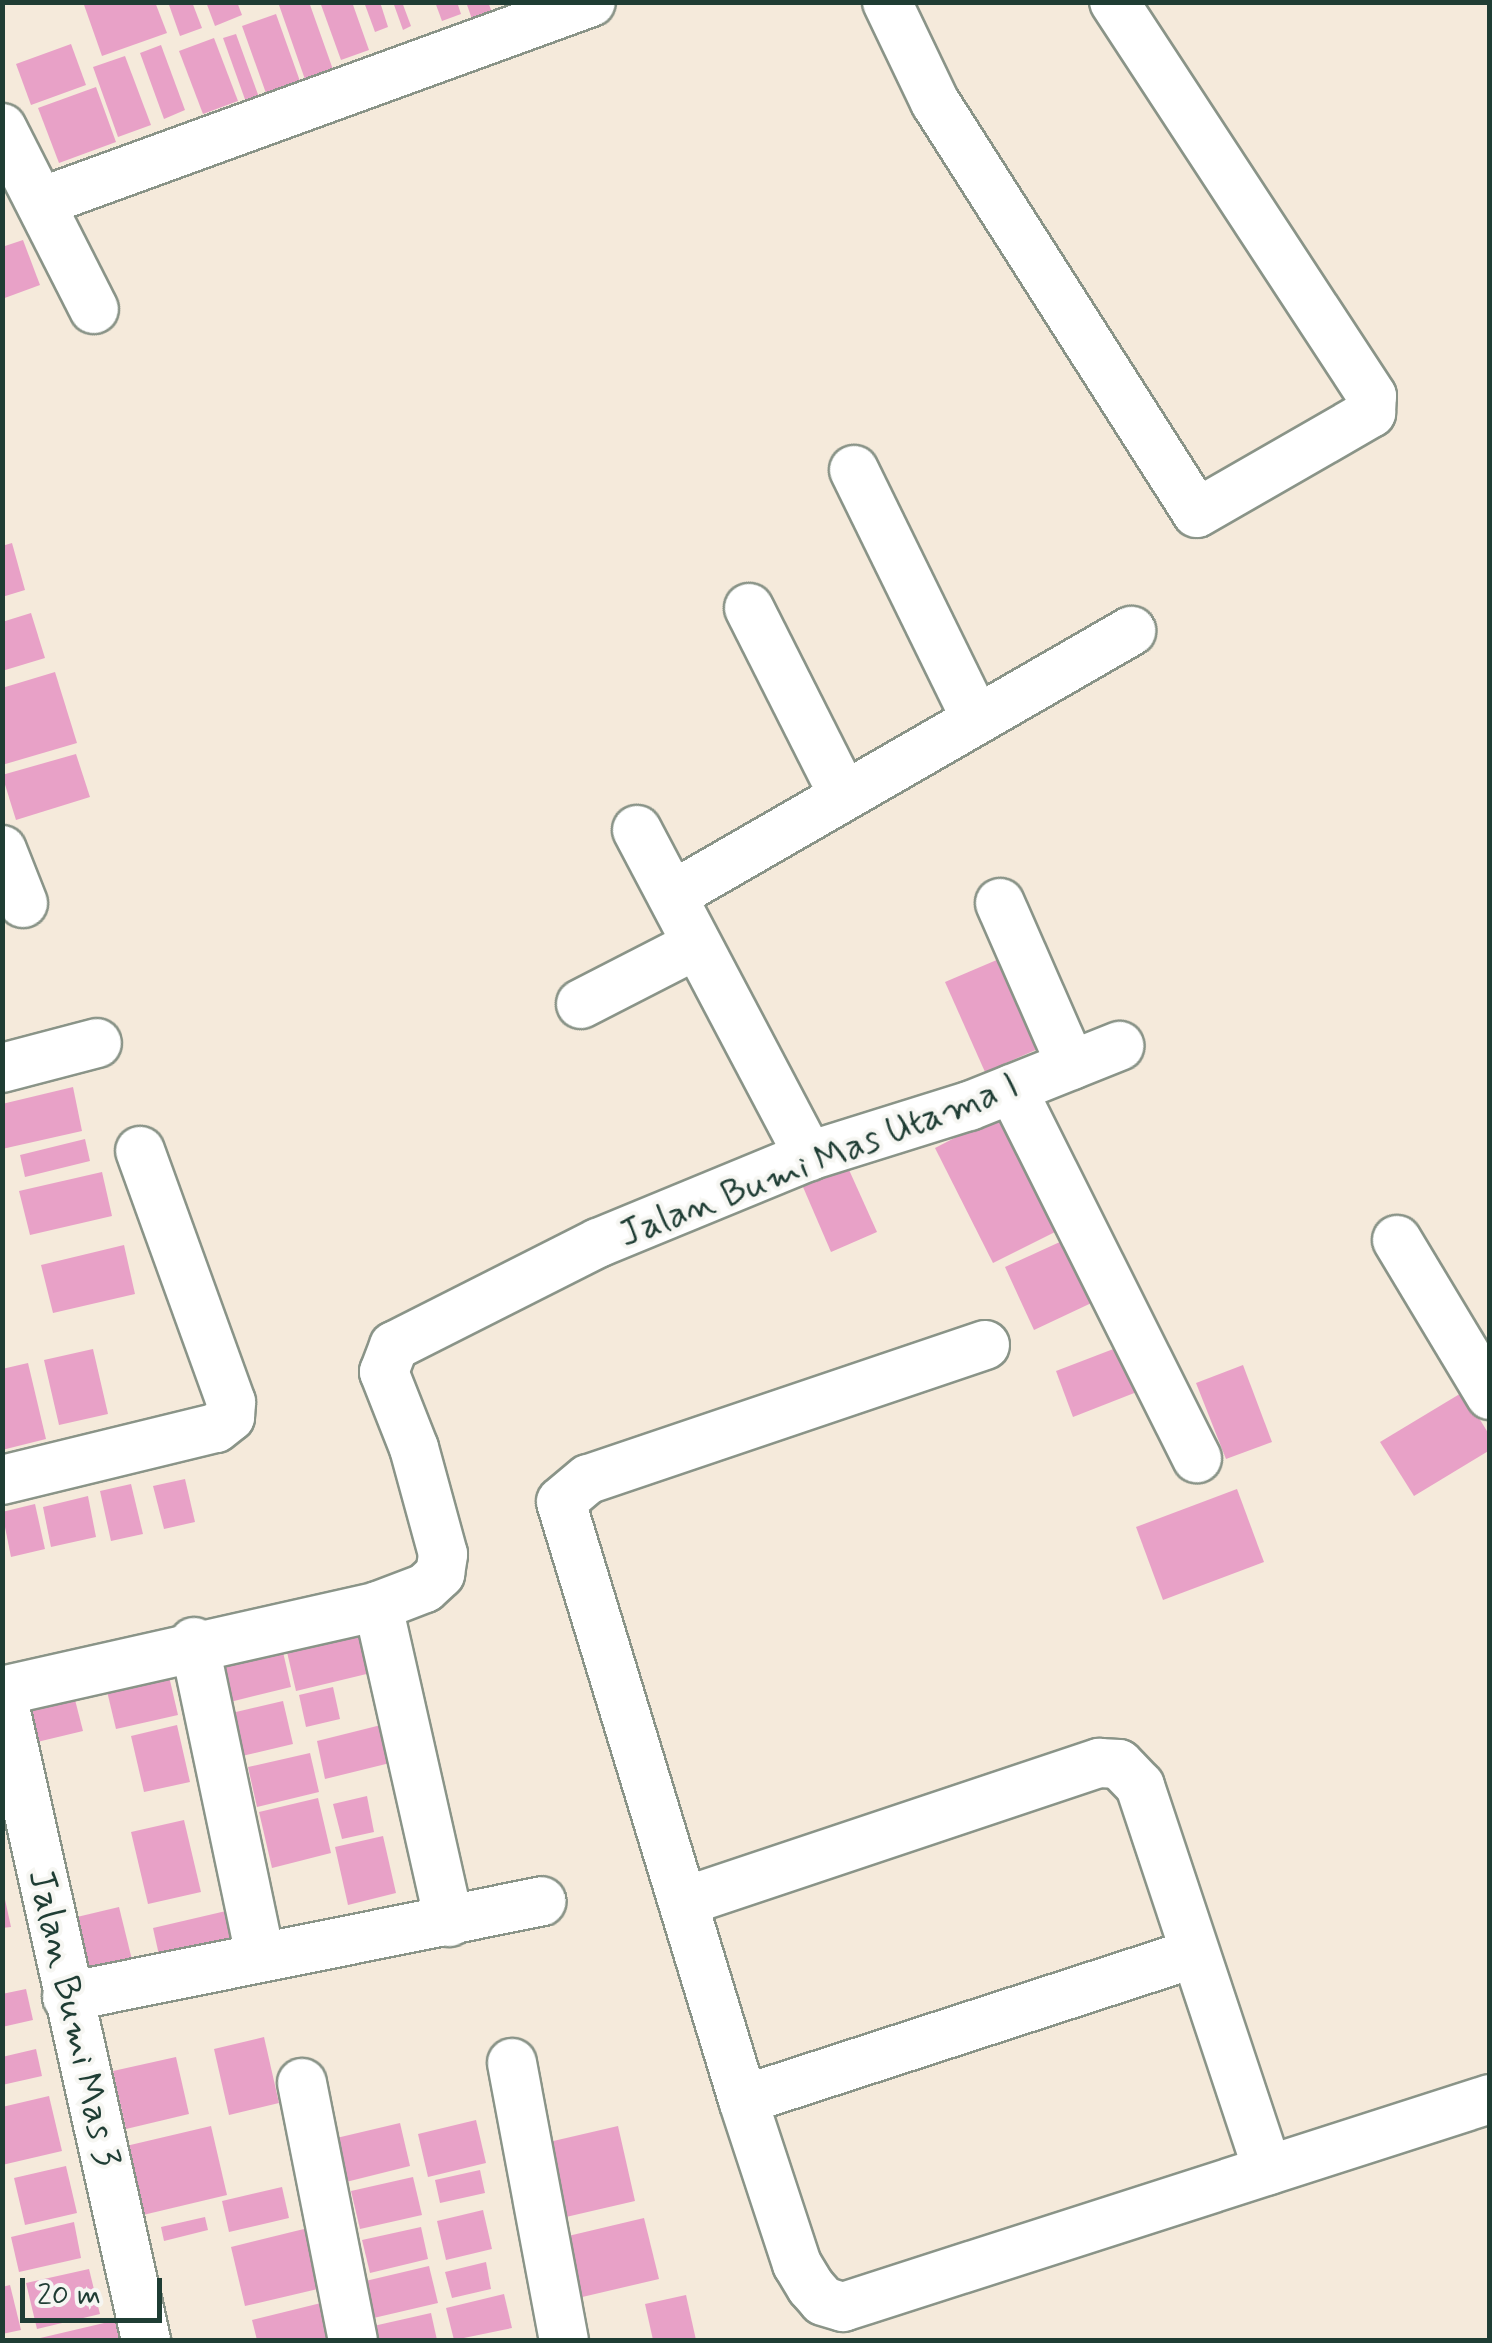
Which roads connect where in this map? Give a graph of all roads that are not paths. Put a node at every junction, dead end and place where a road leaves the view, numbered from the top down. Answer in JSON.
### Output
{"nodes":[{"id":1,"x":591,"y":2,"type":"edge"},
{"id":2,"x":887,"y":2,"type":"edge"},
{"id":3,"x":1114,"y":2,"type":"edge"},
{"id":4,"x":2,"y":128,"type":"edge"},
{"id":5,"x":40,"y":202,"type":"junction"},
{"id":6,"x":94,"y":308,"type":"dead end"},
{"id":7,"x":854,"y":470,"type":"dead end"},
{"id":8,"x":749,"y":608,"type":"dead end"},
{"id":9,"x":1132,"y":631,"type":"dead end"},
{"id":10,"x":976,"y":719,"type":"junction"},
{"id":11,"x":843,"y":794,"type":"junction"},
{"id":12,"x":637,"y":830,"type":"dead end"},
{"id":13,"x":2,"y":850,"type":"edge"},
{"id":14,"x":673,"y":894,"type":"junction"},
{"id":15,"x":23,"y":902,"type":"dead end"},
{"id":16,"x":1000,"y":903,"type":"dead end"},
{"id":17,"x":696,"y":945,"type":"junction"},
{"id":18,"x":580,"y":1004,"type":"dead end"},
{"id":19,"x":97,"y":1043,"type":"dead end"},
{"id":20,"x":1119,"y":1046,"type":"dead end"},
{"id":21,"x":1071,"y":1065,"type":"junction"},
{"id":22,"x":2,"y":1068,"type":"edge"},
{"id":23,"x":1012,"y":1089,"type":"junction"},
{"id":24,"x":140,"y":1152,"type":"dead end"},
{"id":25,"x":809,"y":1156,"type":"junction"},
{"id":26,"x":1397,"y":1240,"type":"dead end"},
{"id":27,"x":986,"y":1345,"type":"dead end"},
{"id":28,"x":1490,"y":1395,"type":"edge"},
{"id":29,"x":1197,"y":1458,"type":"dead end"},
{"id":30,"x":2,"y":1480,"type":"edge"},
{"id":31,"x":378,"y":1606,"type":"junction"},
{"id":32,"x":194,"y":1642,"type":"junction"},
{"id":33,"x":2,"y":1693,"type":"edge"},
{"id":34,"x":541,"y":1902,"type":"dead end"},
{"id":35,"x":683,"y":1902,"type":"junction"},
{"id":36,"x":449,"y":1922,"type":"junction"},
{"id":37,"x":1195,"y":1953,"type":"junction"},
{"id":38,"x":260,"y":1956,"type":"junction"},
{"id":39,"x":67,"y":1997,"type":"junction"},
{"id":40,"x":512,"y":2063,"type":"dead end"},
{"id":41,"x":302,"y":2084,"type":"dead end"},
{"id":42,"x":1490,"y":2099,"type":"edge"},
{"id":43,"x":743,"y":2100,"type":"junction"},
{"id":44,"x":1268,"y":2170,"type":"junction"},
{"id":45,"x":146,"y":2340,"type":"edge"},
{"id":46,"x":354,"y":2340,"type":"edge"},
{"id":47,"x":564,"y":2340,"type":"edge"}],
"edges":[{"from":1,"to":5,"type":"street"},
{"from":2,"to":3,"type":"street"},
{"from":4,"to":5,"type":"street"},
{"from":5,"to":6,"type":"street"},
{"from":7,"to":10,"type":"street"},
{"from":8,"to":11,"type":"street"},
{"from":9,"to":10,"type":"street"},
{"from":10,"to":11,"type":"street"},
{"from":11,"to":14,"type":"street"},
{"from":12,"to":14,"type":"street"},
{"from":13,"to":15,"type":"street"},
{"from":14,"to":17,"type":"street"},
{"from":16,"to":21,"type":"street"},
{"from":17,"to":18,"type":"street"},
{"from":17,"to":25,"type":"street"},
{"from":19,"to":22,"type":"street"},
{"from":20,"to":21,"type":"street","name":"Jalan Bumi Mas Utama I"},
{"from":21,"to":23,"type":"street","name":"Jalan Bumi Mas Utama I"},
{"from":23,"to":25,"type":"street","name":"Jalan Bumi Mas Utama I"},
{"from":23,"to":29,"type":"street"},
{"from":24,"to":30,"type":"street"},
{"from":25,"to":31,"type":"street","name":"Jalan Bumi Mas Utama I"},
{"from":26,"to":28,"type":"street"},
{"from":27,"to":35,"type":"street"},
{"from":31,"to":32,"type":"street","name":"Jalan Bumi Mas Utama I"},
{"from":31,"to":36,"type":"street"},
{"from":32,"to":33,"type":"street","name":"Jalan Bumi Mas Utama I"},
{"from":32,"to":38,"type":"street"},
{"from":33,"to":39,"type":"street","name":"Jalan Bumi Mas 3"},
{"from":34,"to":36,"type":"street"},
{"from":35,"to":37,"type":"street"},
{"from":35,"to":43,"type":"street"},
{"from":36,"to":38,"type":"street"},
{"from":37,"to":43,"type":"street"},
{"from":37,"to":44,"type":"street"},
{"from":38,"to":39,"type":"street"},
{"from":39,"to":45,"type":"street","name":"Jalan Bumi Mas 3"},
{"from":40,"to":47,"type":"street"},
{"from":41,"to":46,"type":"street"},
{"from":42,"to":44,"type":"street"},
{"from":43,"to":44,"type":"street"}]}
